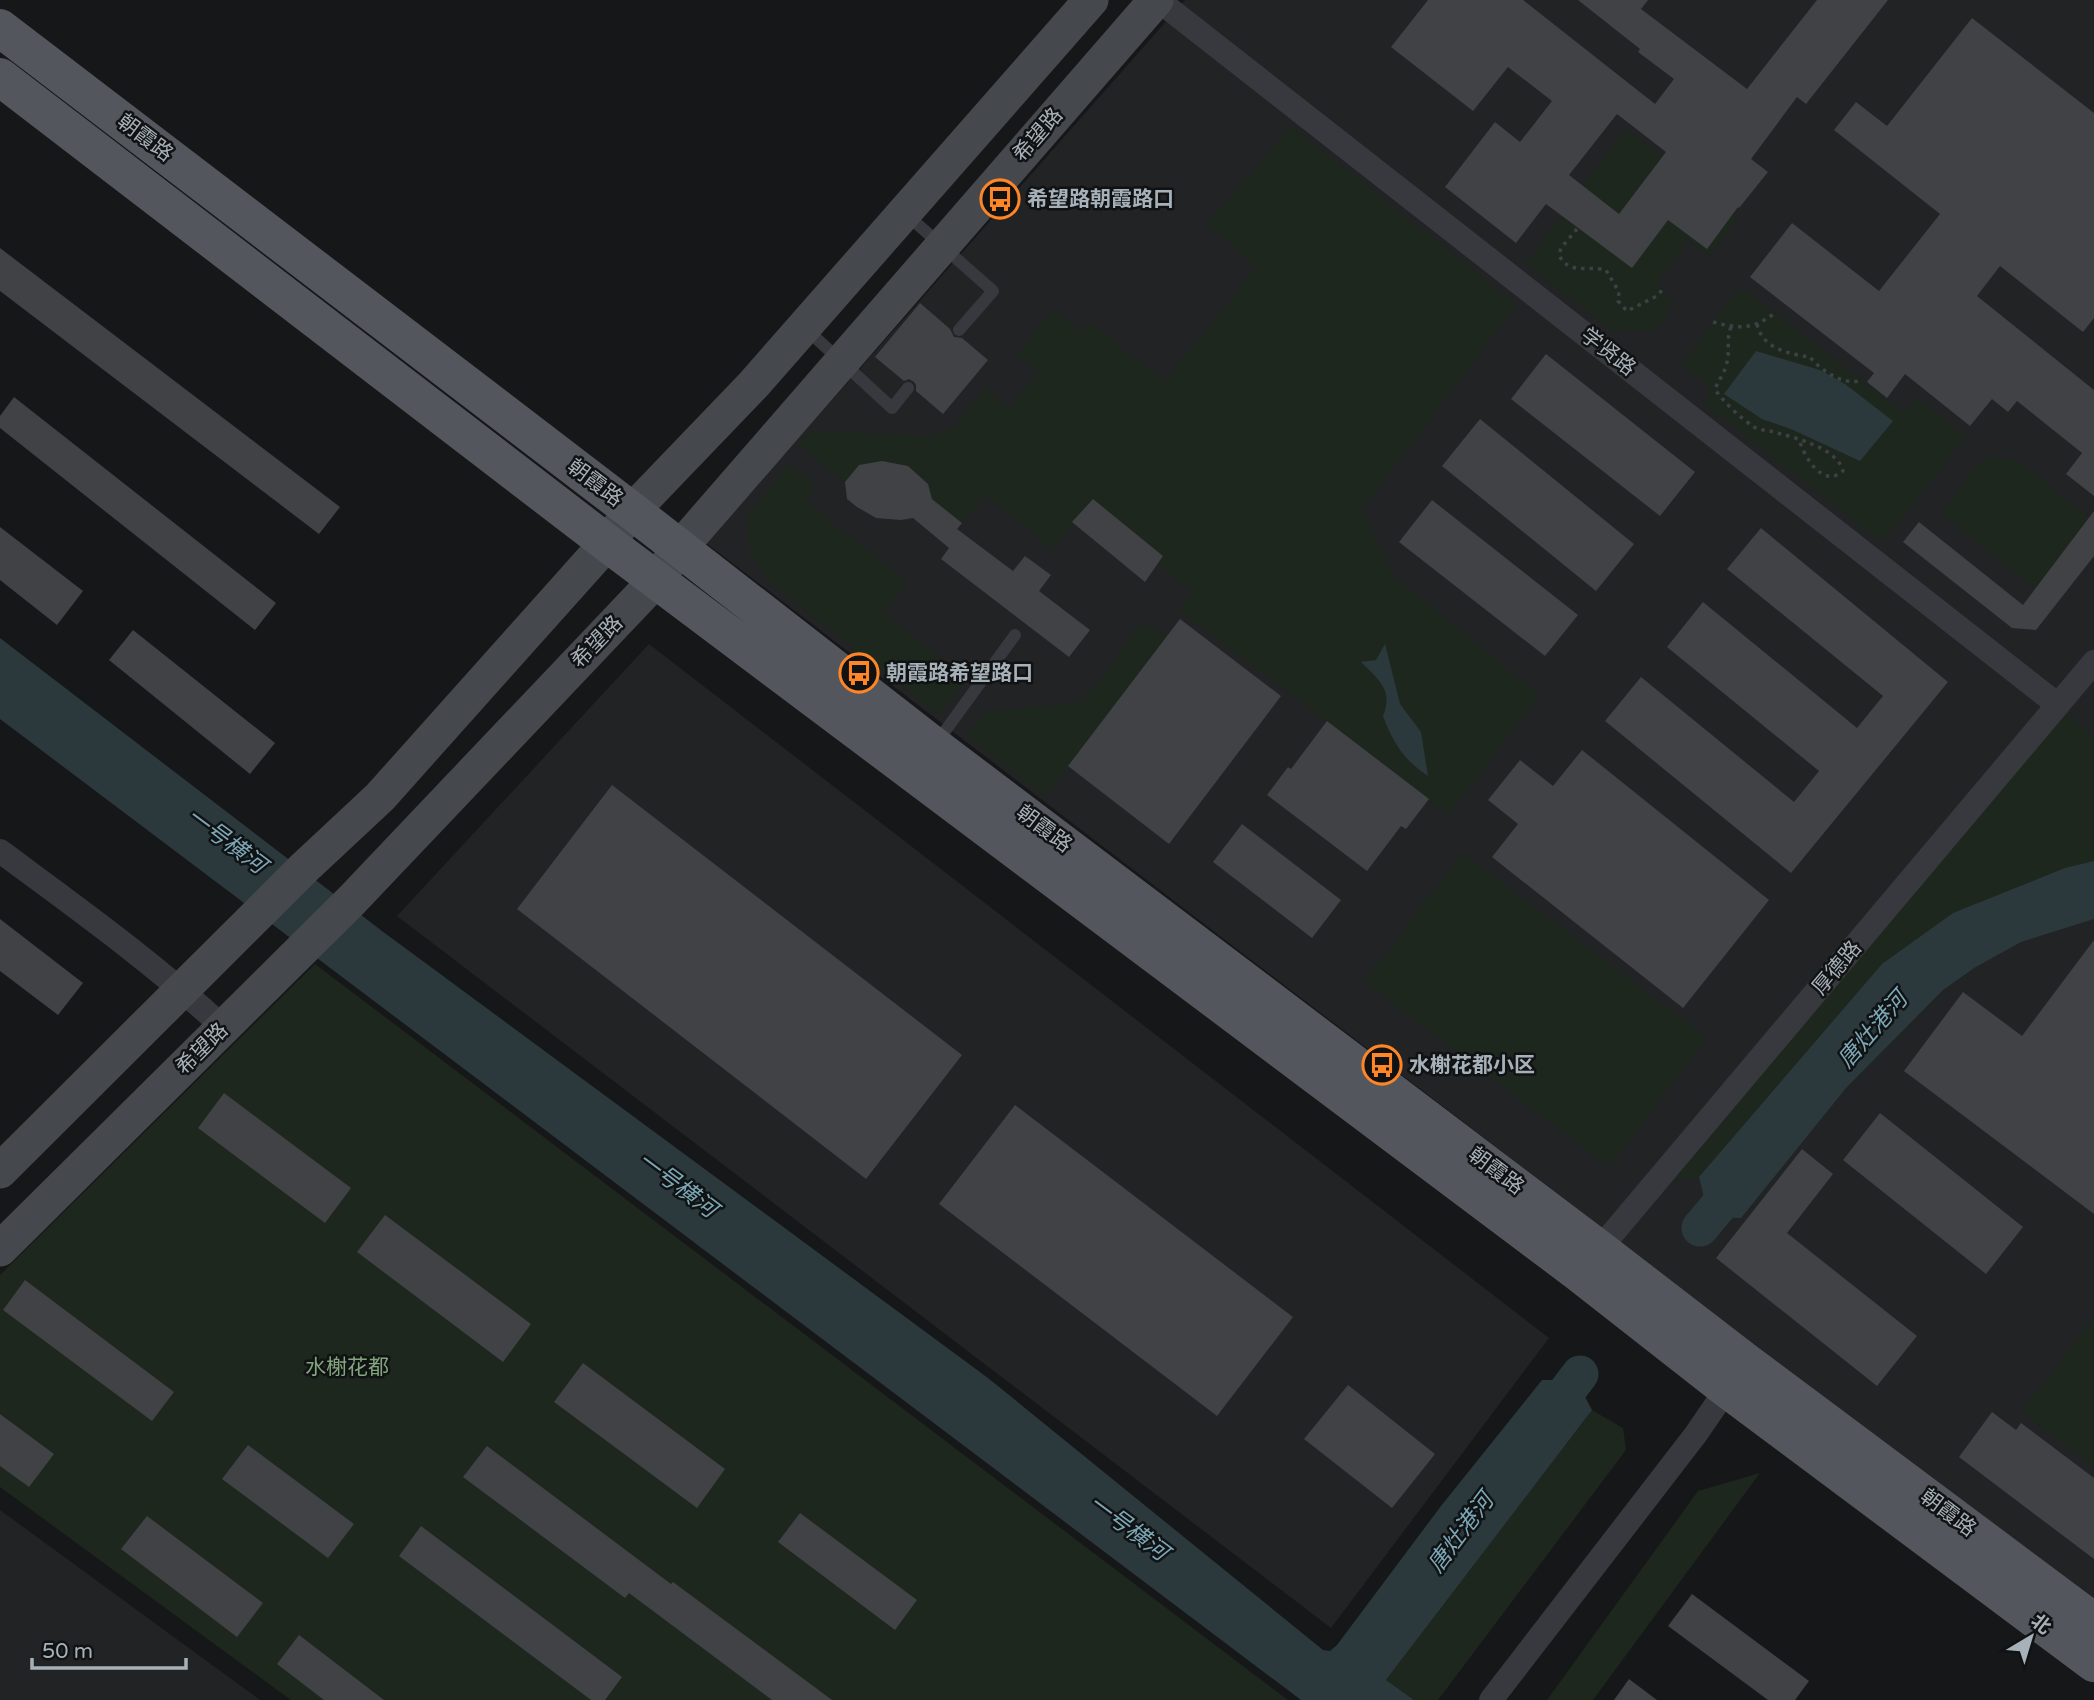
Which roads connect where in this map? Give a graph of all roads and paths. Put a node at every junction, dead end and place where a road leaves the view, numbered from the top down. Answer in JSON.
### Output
{"nodes":[{"id":1,"x":1091,"y":0,"type":"edge"},
{"id":2,"x":1157,"y":0,"type":"edge"},
{"id":3,"x":0,"y":28,"type":"edge"},
{"id":4,"x":0,"y":78,"type":"edge"},
{"id":5,"x":905,"y":212,"type":"junction"},
{"id":6,"x":1577,"y":229,"type":"dead end"},
{"id":7,"x":1663,"y":289,"type":"dead end"},
{"id":8,"x":1775,"y":313,"type":"dead end"},
{"id":9,"x":1713,"y":322,"type":"dead end"},
{"id":10,"x":1756,"y":324,"type":"junction"},
{"id":11,"x":804,"y":327,"type":"junction"},
{"id":12,"x":1731,"y":327,"type":"junction"},
{"id":13,"x":959,"y":330,"type":"dead end"},
{"id":14,"x":1862,"y":380,"type":"dead end"},
{"id":15,"x":908,"y":388,"type":"dead end"},
{"id":16,"x":1799,"y":439,"type":"junction"},
{"id":17,"x":632,"y":511,"type":"junction"},
{"id":18,"x":607,"y":543,"type":"junction"},
{"id":19,"x":679,"y":549,"type":"junction"},
{"id":20,"x":656,"y":580,"type":"junction"},
{"id":21,"x":1015,"y":635,"type":"dead end"},
{"id":22,"x":2094,"y":662,"type":"edge"},
{"id":23,"x":2058,"y":705,"type":"junction"},
{"id":24,"x":923,"y":760,"type":"junction"},
{"id":25,"x":0,"y":851,"type":"edge"},
{"id":26,"x":183,"y":989,"type":"junction"},
{"id":27,"x":224,"y":1028,"type":"junction"},
{"id":28,"x":0,"y":1171,"type":"edge"},
{"id":29,"x":0,"y":1249,"type":"edge"},
{"id":30,"x":1589,"y":1261,"type":"junction"},
{"id":31,"x":1736,"y":1376,"type":"junction"},
{"id":32,"x":2094,"y":1622,"type":"edge"},
{"id":33,"x":2094,"y":1663,"type":"edge"},
{"id":34,"x":1491,"y":1700,"type":"edge"}],
"edges":[{"from":1,"to":5,"type":"main road"},
{"from":2,"to":19,"type":"main road","name":"希望路"},
{"from":2,"to":23,"type":"street","name":"学贤路"},
{"from":3,"to":17,"type":"main road","name":"朝霞路"},
{"from":4,"to":18,"type":"main road","name":"朝霞路"},
{"from":5,"to":11,"type":"main road"},
{"from":5,"to":13,"type":"lane"},
{"from":6,"to":7,"type":"path"},
{"from":8,"to":10,"type":"path"},
{"from":9,"to":12,"type":"path"},
{"from":10,"to":12,"type":"path"},
{"from":10,"to":14,"type":"path"},
{"from":11,"to":15,"type":"lane"},
{"from":11,"to":17,"type":"main road"},
{"from":12,"to":16,"type":"path"},
{"from":16,"to":16,"type":"path"},
{"from":17,"to":18,"type":"main road"},
{"from":17,"to":19,"type":"main road","name":"朝霞路"},
{"from":18,"to":20,"type":"main road","name":"朝霞路"},
{"from":18,"to":26,"type":"main road"},
{"from":19,"to":20,"type":"main road","name":"希望路"},
{"from":19,"to":24,"type":"main road","name":"朝霞路"},
{"from":20,"to":24,"type":"main road","name":"朝霞路"},
{"from":20,"to":27,"type":"main road","name":"希望路"},
{"from":21,"to":24,"type":"lane"},
{"from":22,"to":23,"type":"street","name":"厚德路"},
{"from":23,"to":30,"type":"street","name":"厚德路"},
{"from":24,"to":30,"type":"main road","name":"朝霞路"},
{"from":25,"to":26,"type":"street"},
{"from":26,"to":27,"type":"street"},
{"from":26,"to":28,"type":"main road"},
{"from":27,"to":29,"type":"main road","name":"希望路"},
{"from":30,"to":31,"type":"main road","name":"朝霞路"},
{"from":31,"to":32,"type":"main road","name":"朝霞路"},
{"from":31,"to":33,"type":"main road","name":"朝霞路"},
{"from":31,"to":34,"type":"street"}]}
